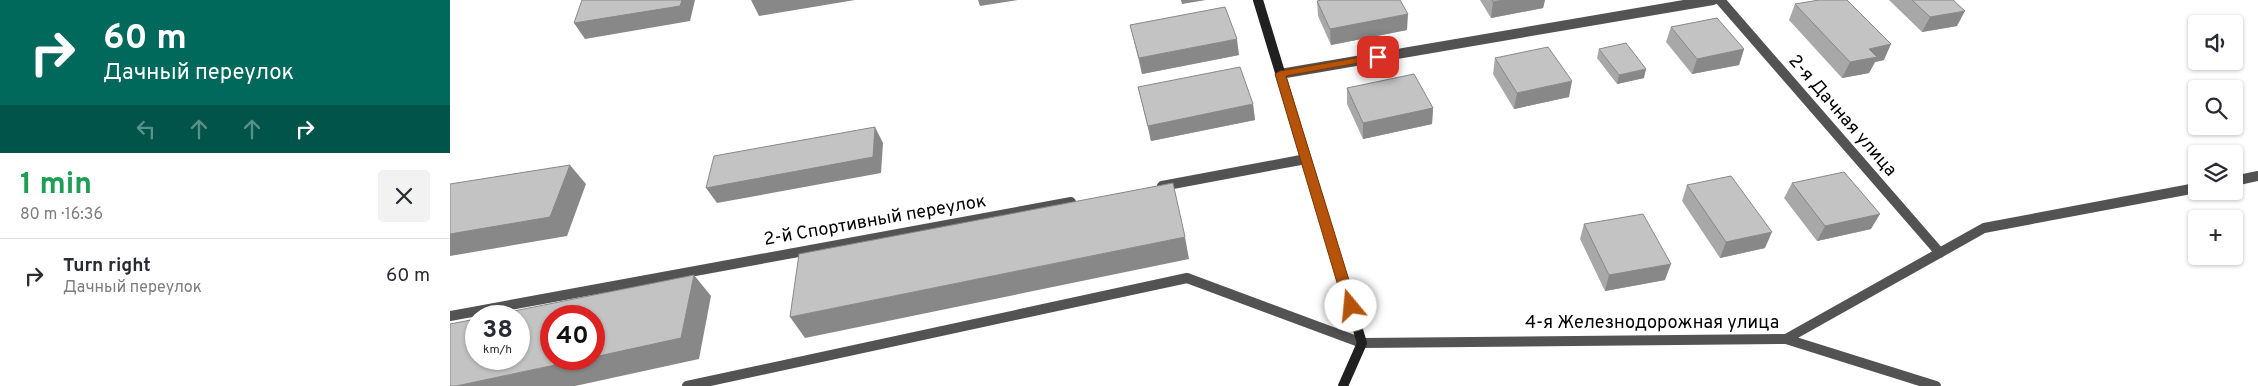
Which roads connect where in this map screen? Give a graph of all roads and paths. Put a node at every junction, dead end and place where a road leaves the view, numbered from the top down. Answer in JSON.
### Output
{"nodes":[{"id":1,"x":1258,"y":0,"type":"edge"},
{"id":2,"x":1713,"y":0,"type":"edge"},
{"id":3,"x":1720,"y":0,"type":"edge"},
{"id":4,"x":1280,"y":74,"type":"junction"},
{"id":5,"x":1306,"y":159,"type":"junction"},
{"id":6,"x":2258,"y":176,"type":"edge"},
{"id":7,"x":2243,"y":179,"type":"edge"},
{"id":8,"x":1150,"y":188,"type":"edge"},
{"id":9,"x":2188,"y":190,"type":"edge"},
{"id":10,"x":1082,"y":200,"type":"edge"},
{"id":11,"x":1940,"y":253,"type":"junction"},
{"id":12,"x":450,"y":316,"type":"edge"},
{"id":13,"x":1786,"y":338,"type":"junction"},
{"id":14,"x":1362,"y":343,"type":"junction"},
{"id":15,"x":687,"y":386,"type":"edge"},
{"id":16,"x":1342,"y":386,"type":"edge"},
{"id":17,"x":1936,"y":386,"type":"edge"}],
"edges":[{"from":1,"to":4,"type":"street"},
{"from":2,"to":4,"type":"street"},
{"from":3,"to":11,"type":"street","name":"2-я Дачная улица"},
{"from":4,"to":5,"type":"street"},
{"from":5,"to":8,"type":"street"},
{"from":5,"to":14,"type":"street"},
{"from":6,"to":7,"type":"street"},
{"from":9,"to":11,"type":"street"},
{"from":10,"to":12,"type":"street","name":"2-й Спортивный переулок"},
{"from":11,"to":13,"type":"street"},
{"from":13,"to":14,"type":"street","name":"4-я Железнодорожная улица"},
{"from":13,"to":17,"type":"street","name":"4-я Железнодорожная улица"},
{"from":14,"to":15,"type":"street"},
{"from":14,"to":16,"type":"street"}]}
